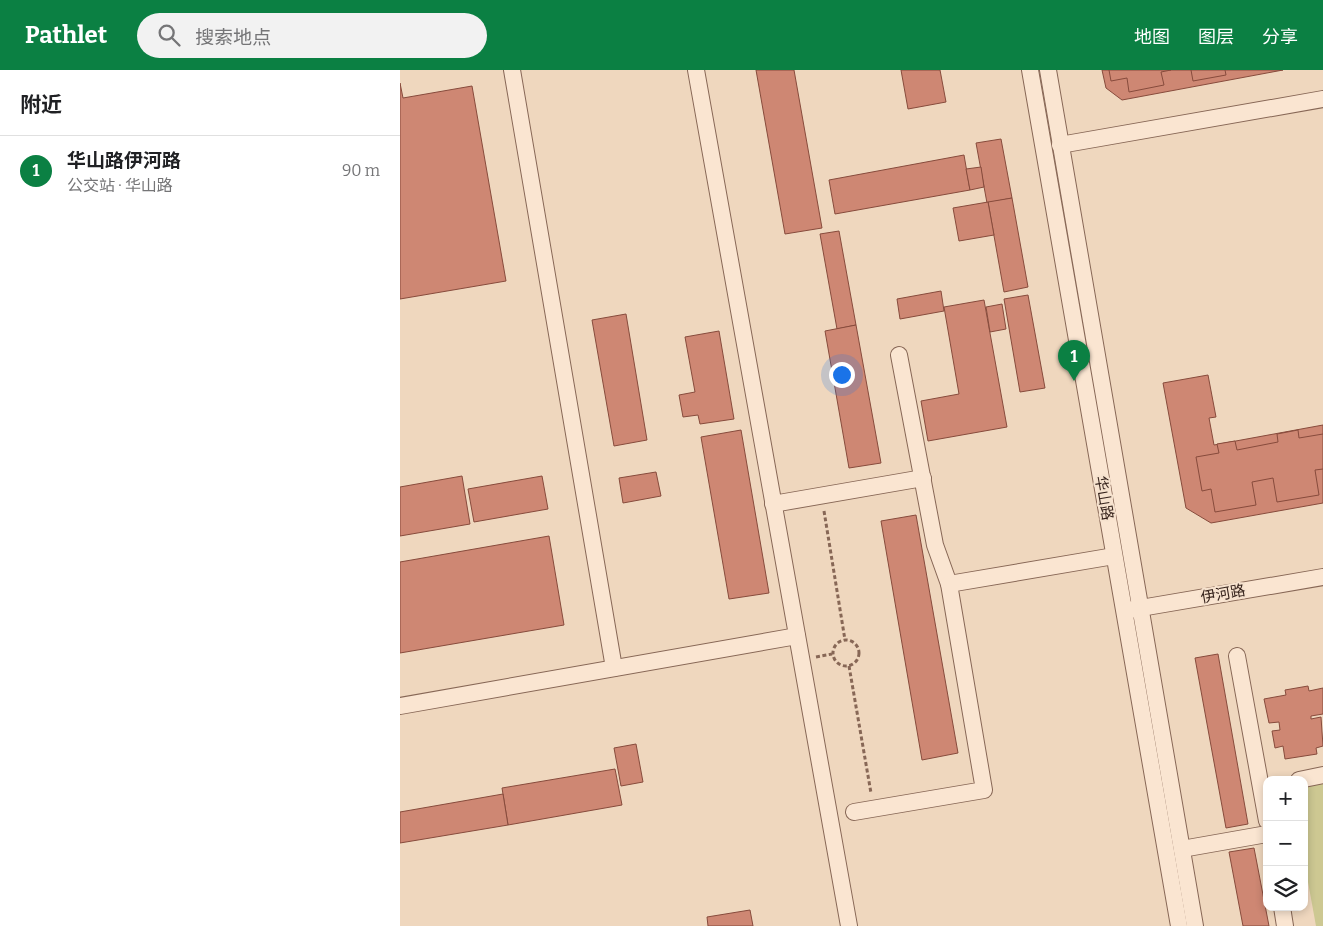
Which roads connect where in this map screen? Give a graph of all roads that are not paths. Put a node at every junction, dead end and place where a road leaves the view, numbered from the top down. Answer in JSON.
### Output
{"nodes":[{"id":1,"x":512,"y":70,"type":"edge"},
{"id":2,"x":696,"y":70,"type":"edge"},
{"id":3,"x":1030,"y":70,"type":"edge"},
{"id":4,"x":1048,"y":70,"type":"edge"},
{"id":5,"x":1323,"y":100,"type":"edge"},
{"id":6,"x":1060,"y":145,"type":"junction"},
{"id":7,"x":899,"y":355,"type":"dead end"},
{"id":8,"x":922,"y":478,"type":"junction"},
{"id":9,"x":773,"y":504,"type":"junction"},
{"id":10,"x":1114,"y":556,"type":"junction"},
{"id":11,"x":1323,"y":577,"type":"edge"},
{"id":12,"x":949,"y":584,"type":"junction"},
{"id":13,"x":1132,"y":610,"type":"junction"},
{"id":14,"x":797,"y":636,"type":"junction"},
{"id":15,"x":1237,"y":656,"type":"dead end"},
{"id":16,"x":614,"y":668,"type":"junction"},
{"id":17,"x":400,"y":706,"type":"edge"},
{"id":18,"x":1323,"y":775,"type":"edge"},
{"id":19,"x":1308,"y":778,"type":"edge"},
{"id":20,"x":1263,"y":781,"type":"edge"},
{"id":21,"x":854,"y":812,"type":"dead end"},
{"id":22,"x":1263,"y":835,"type":"edge"},
{"id":23,"x":1182,"y":849,"type":"junction"},
{"id":24,"x":1283,"y":911,"type":"edge"},
{"id":25,"x":849,"y":926,"type":"edge"},
{"id":26,"x":1180,"y":926,"type":"edge"},
{"id":27,"x":1195,"y":926,"type":"edge"},
{"id":28,"x":1285,"y":926,"type":"edge"}],
"edges":[{"from":1,"to":16,"type":"street"},
{"from":2,"to":9,"type":"street"},
{"from":3,"to":10,"type":"street","name":"华山路"},
{"from":4,"to":6,"type":"street","name":"华山路"},
{"from":5,"to":6,"type":"street"},
{"from":6,"to":13,"type":"street","name":"华山路"},
{"from":7,"to":8,"type":"street"},
{"from":8,"to":9,"type":"street"},
{"from":8,"to":12,"type":"street"},
{"from":9,"to":14,"type":"street"},
{"from":10,"to":12,"type":"street"},
{"from":10,"to":13,"type":"street","name":"华山路"},
{"from":11,"to":13,"type":"street","name":"伊河路"},
{"from":12,"to":21,"type":"street"},
{"from":13,"to":23,"type":"street","name":"华山路"},
{"from":13,"to":26,"type":"street","name":"华山路"},
{"from":14,"to":16,"type":"street"},
{"from":14,"to":25,"type":"street"},
{"from":15,"to":20,"type":"street"},
{"from":16,"to":17,"type":"street"},
{"from":18,"to":19,"type":"street"},
{"from":22,"to":23,"type":"street"},
{"from":23,"to":27,"type":"street","name":"华山路"},
{"from":24,"to":28,"type":"street"}]}
